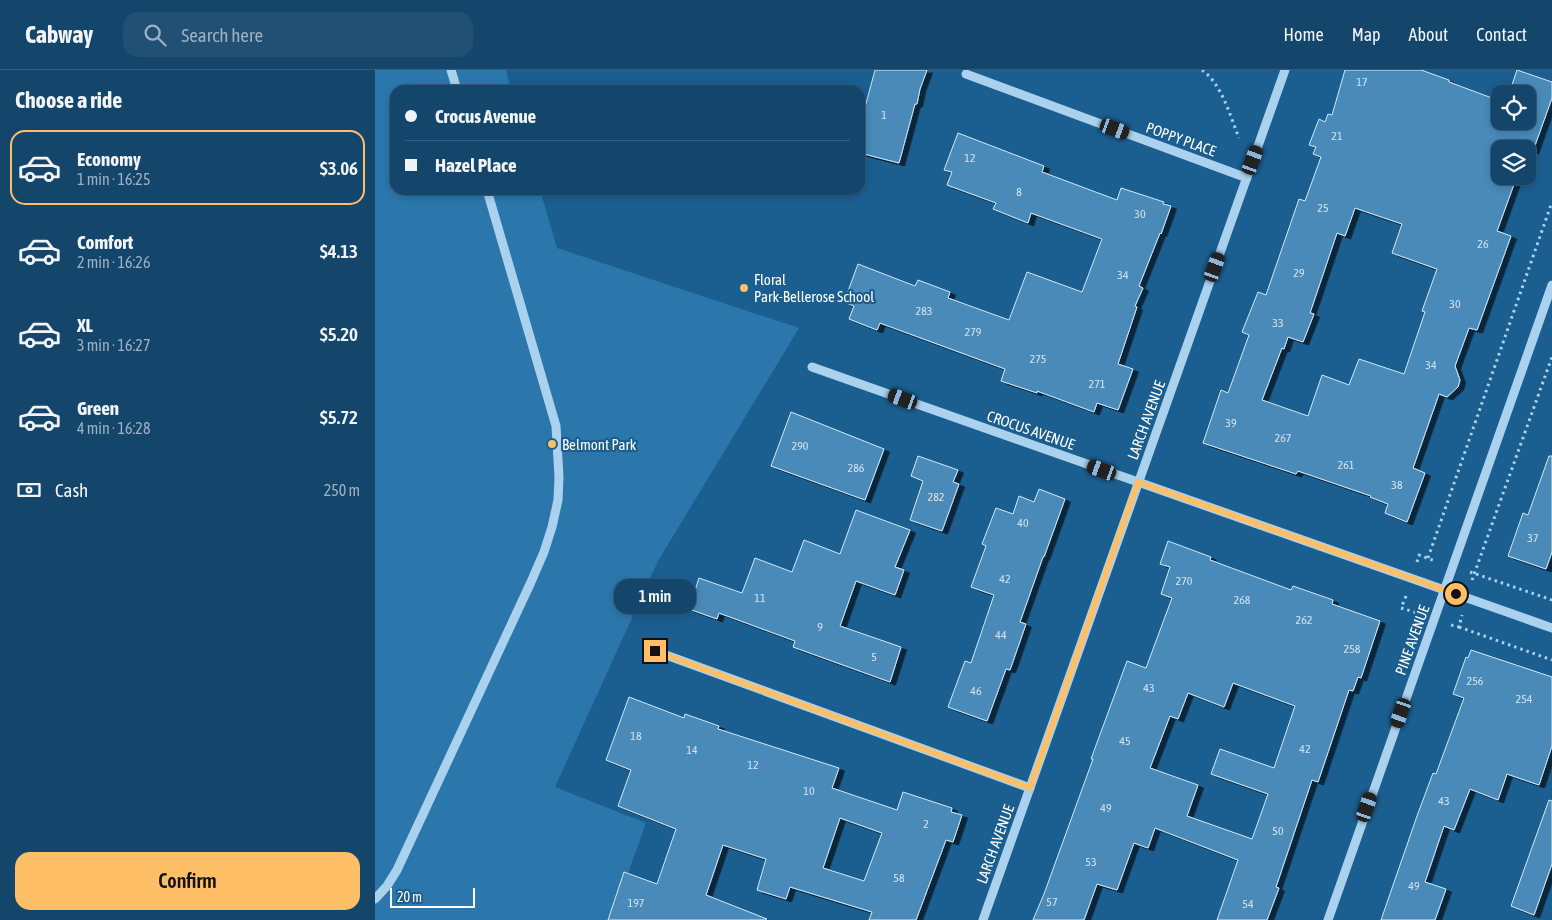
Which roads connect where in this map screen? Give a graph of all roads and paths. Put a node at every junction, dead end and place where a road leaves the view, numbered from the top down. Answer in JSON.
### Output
{"nodes":[{"id":1,"x":451,"y":70,"type":"edge"},
{"id":2,"x":1202,"y":70,"type":"edge"},
{"id":3,"x":1285,"y":70,"type":"edge"},
{"id":4,"x":965,"y":74,"type":"dead end"},
{"id":5,"x":456,"y":85,"type":"edge"},
{"id":6,"x":1239,"y":138,"type":"dead end"},
{"id":7,"x":1247,"y":178,"type":"junction"},
{"id":8,"x":488,"y":195,"type":"edge"},
{"id":9,"x":1552,"y":202,"type":"edge"},
{"id":10,"x":1552,"y":285,"type":"edge"},
{"id":11,"x":1552,"y":357,"type":"edge"},
{"id":12,"x":812,"y":367,"type":"dead end"},
{"id":13,"x":1138,"y":482,"type":"junction"},
{"id":14,"x":1428,"y":558,"type":"dead end"},
{"id":15,"x":1445,"y":590,"type":"junction"},
{"id":16,"x":1552,"y":600,"type":"edge"},
{"id":17,"x":1459,"y":628,"type":"dead end"},
{"id":18,"x":1552,"y":628,"type":"edge"},
{"id":19,"x":655,"y":651,"type":"dead end"},
{"id":20,"x":1552,"y":660,"type":"edge"},
{"id":21,"x":1030,"y":788,"type":"junction"},
{"id":22,"x":375,"y":899,"type":"edge"},
{"id":23,"x":983,"y":920,"type":"edge"},
{"id":24,"x":1328,"y":920,"type":"edge"}],
"edges":[{"from":1,"to":5,"type":"street"},
{"from":2,"to":6,"type":"path"},
{"from":3,"to":7,"type":"street","name":"LARCH AVENUE"},
{"from":4,"to":7,"type":"street","name":"POPPY PLACE"},
{"from":7,"to":13,"type":"street","name":"LARCH AVENUE"},
{"from":8,"to":22,"type":"street"},
{"from":9,"to":14,"type":"path"},
{"from":10,"to":15,"type":"street","name":"PINE AVENUE"},
{"from":11,"to":16,"type":"path"},
{"from":12,"to":13,"type":"street","name":"CROCUS AVENUE"},
{"from":13,"to":15,"type":"street","name":"CROCUS AVENUE"},
{"from":13,"to":21,"type":"street","name":"LARCH AVENUE"},
{"from":15,"to":18,"type":"street","name":"CROCUS AVENUE"},
{"from":15,"to":24,"type":"street","name":"PINE AVENUE"},
{"from":17,"to":20,"type":"path"},
{"from":19,"to":21,"type":"street"},
{"from":21,"to":23,"type":"street","name":"LARCH AVENUE"}]}
